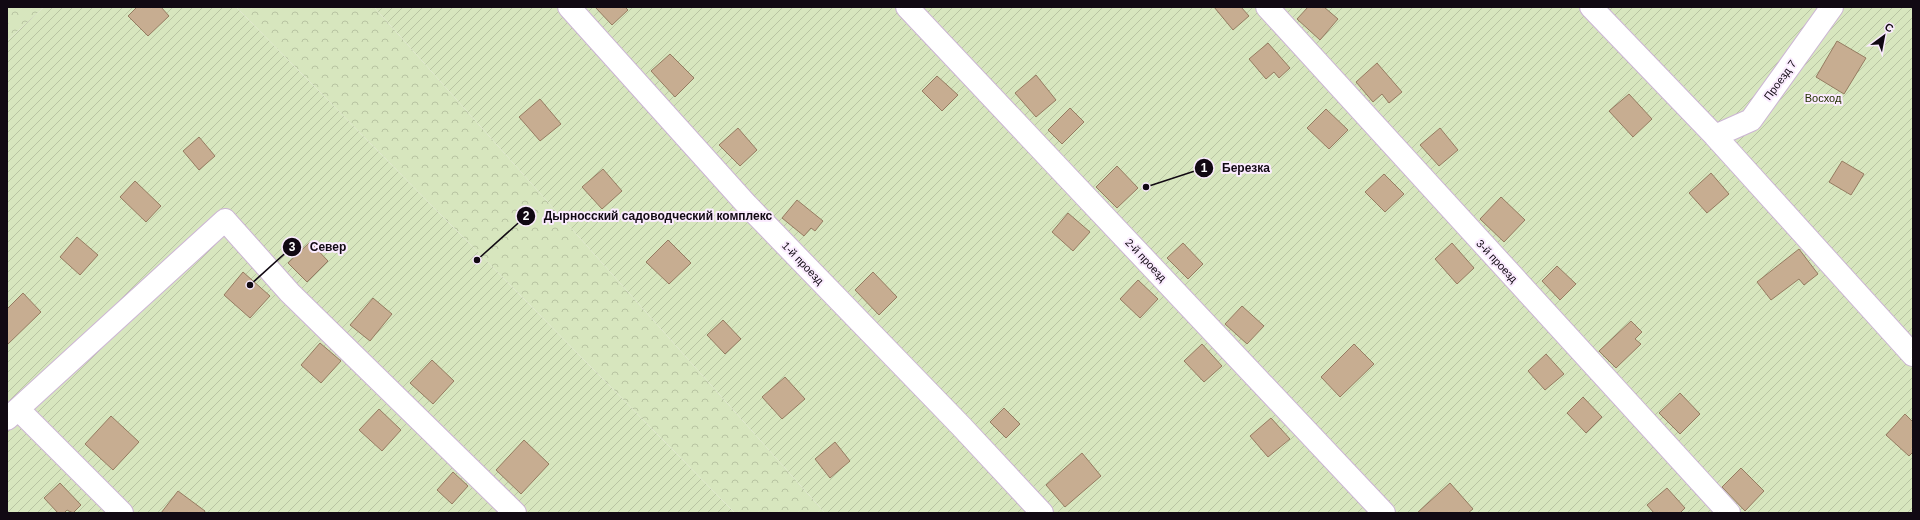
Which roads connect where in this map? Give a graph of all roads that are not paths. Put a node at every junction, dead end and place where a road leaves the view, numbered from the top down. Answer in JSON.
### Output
{"nodes":[{"id":1,"x":569,"y":7,"type":"edge"},
{"id":2,"x":907,"y":7,"type":"edge"},
{"id":3,"x":1267,"y":7,"type":"edge"},
{"id":4,"x":1591,"y":7,"type":"edge"},
{"id":5,"x":1832,"y":7,"type":"edge"},
{"id":6,"x":1714,"y":136,"type":"junction"},
{"id":7,"x":1913,"y":355,"type":"edge"},
{"id":8,"x":12,"y":414,"type":"edge"},
{"id":9,"x":122,"y":513,"type":"edge"},
{"id":10,"x":515,"y":513,"type":"edge"},
{"id":11,"x":1042,"y":513,"type":"edge"},
{"id":12,"x":1384,"y":513,"type":"edge"},
{"id":13,"x":1729,"y":513,"type":"edge"}],
"edges":[{"from":1,"to":11,"type":"street","name":"1-й проезд"},
{"from":2,"to":12,"type":"street","name":"2-й проезд"},
{"from":3,"to":13,"type":"street","name":"3-й проезд"},
{"from":4,"to":6,"type":"street"},
{"from":5,"to":6,"type":"street","name":"Проезд 7"},
{"from":6,"to":7,"type":"street"},
{"from":8,"to":9,"type":"street"},
{"from":8,"to":10,"type":"street"}]}
